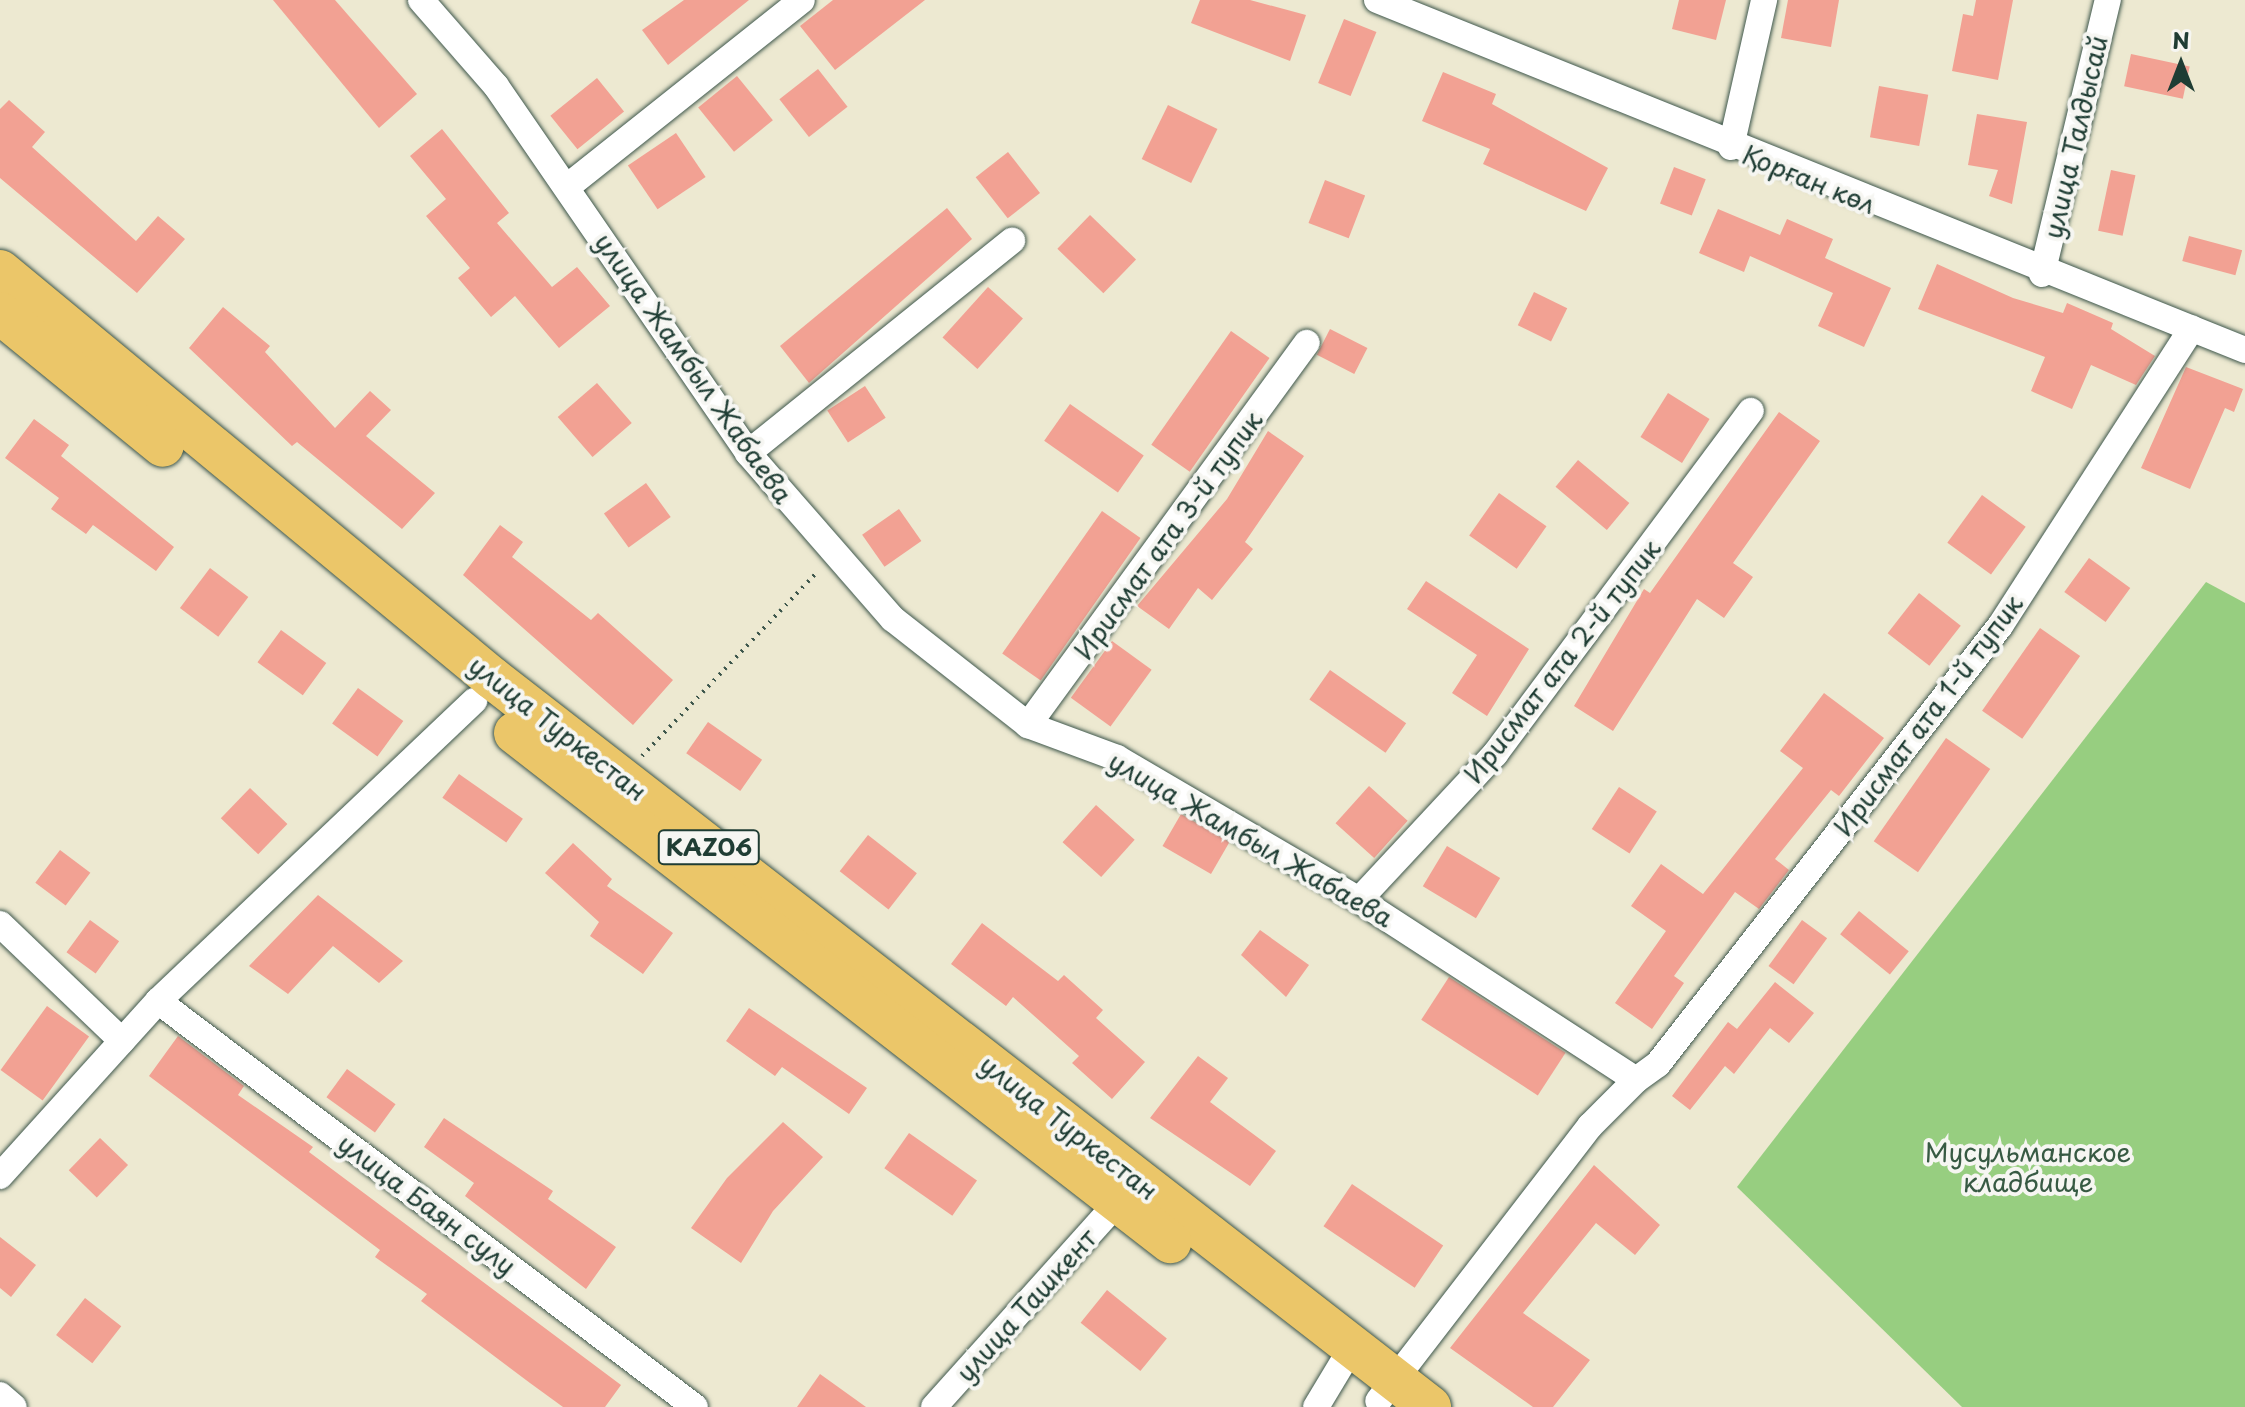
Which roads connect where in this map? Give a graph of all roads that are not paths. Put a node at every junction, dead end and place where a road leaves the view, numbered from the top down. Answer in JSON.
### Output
{"nodes":[{"id":1,"x":421,"y":0,"type":"edge"},
{"id":2,"x":802,"y":0,"type":"edge"},
{"id":3,"x":1377,"y":0,"type":"edge"},
{"id":4,"x":1764,"y":0,"type":"edge"},
{"id":5,"x":2108,"y":0,"type":"edge"},
{"id":6,"x":1418,"y":8,"type":"edge"},
{"id":7,"x":1731,"y":147,"type":"junction"},
{"id":8,"x":567,"y":187,"type":"junction"},
{"id":9,"x":1012,"y":241,"type":"dead end"},
{"id":10,"x":0,"y":271,"type":"edge"},
{"id":11,"x":2042,"y":274,"type":"junction"},
{"id":12,"x":0,"y":313,"type":"edge"},
{"id":13,"x":2192,"y":328,"type":"junction"},
{"id":14,"x":1307,"y":343,"type":"dead end"},
{"id":15,"x":2245,"y":350,"type":"edge"},
{"id":16,"x":1751,"y":411,"type":"dead end"},
{"id":17,"x":748,"y":453,"type":"junction"},
{"id":18,"x":474,"y":701,"type":"junction"},
{"id":19,"x":1028,"y":725,"type":"junction"},
{"id":20,"x":1359,"y":900,"type":"junction"},
{"id":21,"x":0,"y":924,"type":"edge"},
{"id":22,"x":158,"y":1001,"type":"junction"},
{"id":23,"x":122,"y":1041,"type":"junction"},
{"id":24,"x":1636,"y":1080,"type":"junction"},
{"id":25,"x":0,"y":1176,"type":"edge"},
{"id":26,"x":1118,"y":1202,"type":"junction"},
{"id":27,"x":1344,"y":1358,"type":"junction"},
{"id":28,"x":0,"y":1395,"type":"edge"},
{"id":29,"x":1386,"y":1396,"type":"edge"},
{"id":30,"x":14,"y":1407,"type":"edge"},
{"id":31,"x":695,"y":1407,"type":"edge"},
{"id":32,"x":934,"y":1407,"type":"edge"},
{"id":33,"x":1316,"y":1407,"type":"edge"},
{"id":34,"x":1430,"y":1407,"type":"edge"}],
"edges":[{"from":1,"to":8,"type":"street","name":"улица Жамбыл Жабаева"},
{"from":2,"to":8,"type":"street"},
{"from":3,"to":6,"type":"street","name":"Қорған көл"},
{"from":4,"to":7,"type":"street"},
{"from":5,"to":11,"type":"street","name":"улица Талдысай"},
{"from":6,"to":7,"type":"street","name":"Қорған көл"},
{"from":7,"to":11,"type":"street","name":"Қорған көл"},
{"from":8,"to":17,"type":"street","name":"улица Жамбыл Жабаева"},
{"from":9,"to":17,"type":"street"},
{"from":10,"to":27,"type":"highway","name":"улица Туркестан","number":"KАZ06"},
{"from":11,"to":13,"type":"street","name":"Қорған көл"},
{"from":12,"to":18,"type":"highway","name":"улица Туркестан","number":"KАZ06"},
{"from":13,"to":15,"type":"street","name":"Қорған көл"},
{"from":13,"to":24,"type":"street","name":"Ирисмат ата 1-й тупик"},
{"from":14,"to":19,"type":"street","name":"Ирисмат ата 3-й тупик"},
{"from":16,"to":20,"type":"street","name":"Ирисмат ата 2-й тупик"},
{"from":17,"to":19,"type":"street","name":"улица Жамбыл Жабаева"},
{"from":18,"to":22,"type":"street"},
{"from":18,"to":26,"type":"highway","name":"улица Туркестан","number":"KАZ06"},
{"from":19,"to":20,"type":"street","name":"улица Жамбыл Жабаева"},
{"from":20,"to":24,"type":"street","name":"улица Жамбыл Жабаева"},
{"from":21,"to":23,"type":"street"},
{"from":22,"to":23,"type":"street"},
{"from":22,"to":31,"type":"street","name":"улица Баян сулу"},
{"from":23,"to":25,"type":"street"},
{"from":24,"to":29,"type":"street"},
{"from":26,"to":27,"type":"highway","name":"улица Туркестан","number":"KАZ06"},
{"from":26,"to":32,"type":"street","name":"улица Ташкент"},
{"from":27,"to":29,"type":"highway","name":"улица Туркестан","number":"KАZ06"},
{"from":27,"to":33,"type":"street"},
{"from":28,"to":30,"type":"street"},
{"from":29,"to":34,"type":"highway","name":"улица Туркестан","number":"KАZ06"}]}
